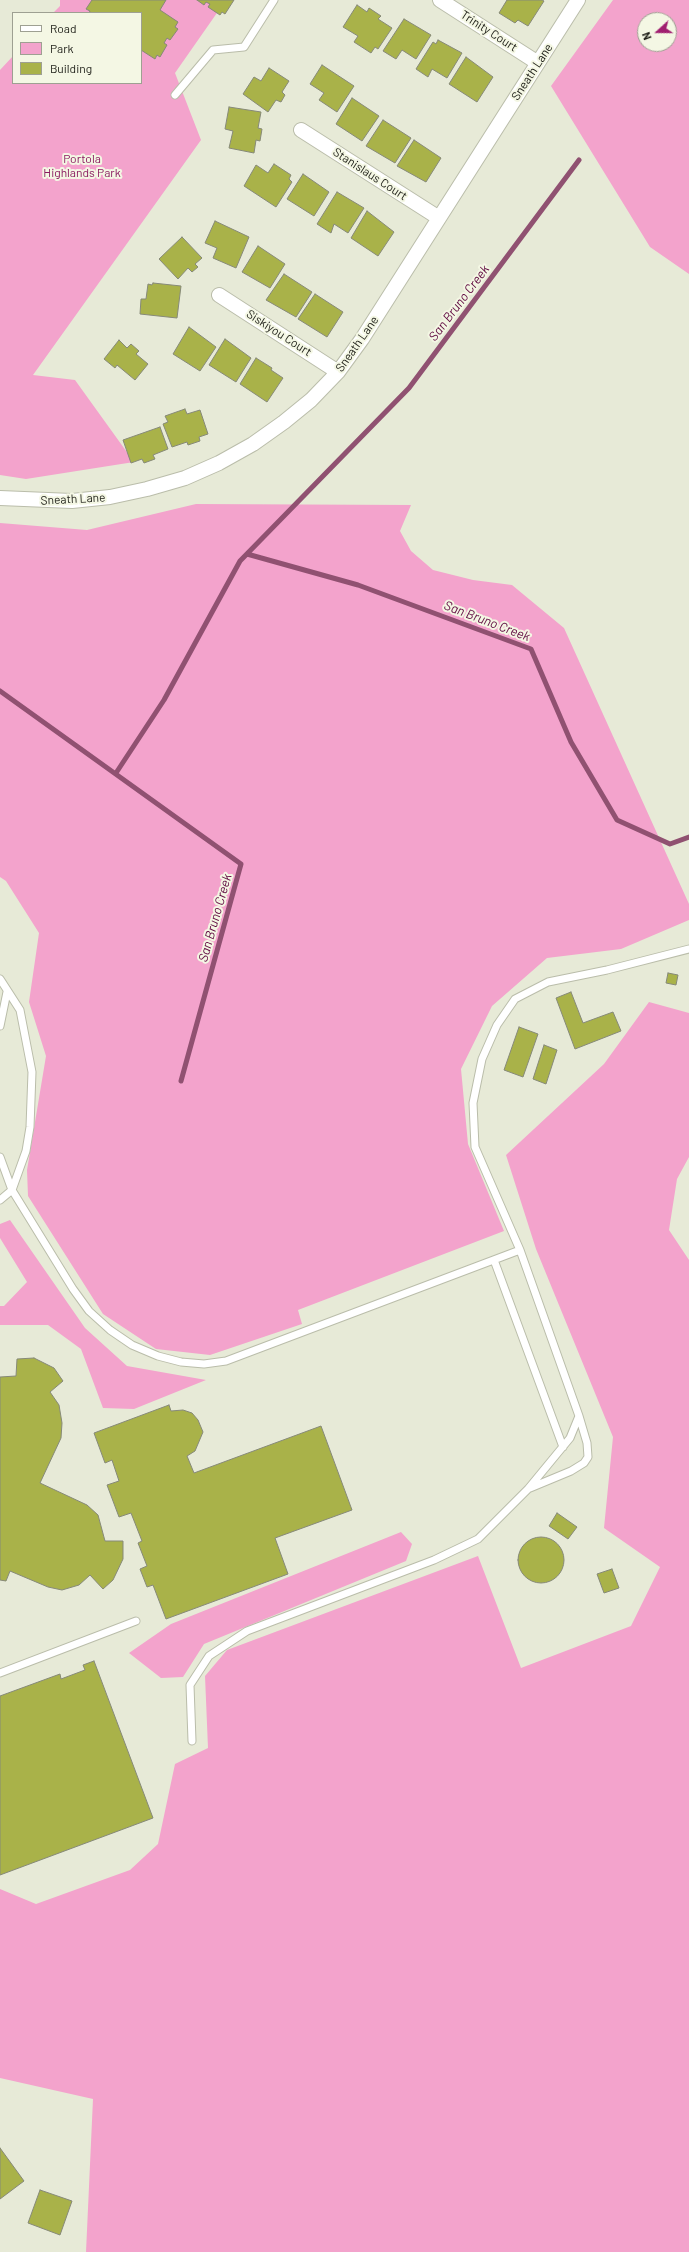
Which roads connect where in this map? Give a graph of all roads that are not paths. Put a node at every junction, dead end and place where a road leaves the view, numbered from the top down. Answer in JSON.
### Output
{"nodes":[{"id":1,"x":274,"y":0,"type":"edge"},
{"id":2,"x":440,"y":0,"type":"edge"},
{"id":3,"x":578,"y":0,"type":"edge"},
{"id":4,"x":538,"y":63,"type":"junction"},
{"id":5,"x":175,"y":95,"type":"dead end"},
{"id":6,"x":301,"y":130,"type":"dead end"},
{"id":7,"x":439,"y":218,"type":"junction"},
{"id":8,"x":220,"y":295,"type":"dead end"},
{"id":9,"x":338,"y":372,"type":"junction"},
{"id":10,"x":0,"y":498,"type":"edge"},
{"id":11,"x":689,"y":949,"type":"edge"},
{"id":12,"x":0,"y":979,"type":"edge"},
{"id":13,"x":7,"y":992,"type":"junction"},
{"id":14,"x":0,"y":1026,"type":"edge"},
{"id":15,"x":0,"y":1157,"type":"edge"},
{"id":16,"x":12,"y":1190,"type":"junction"},
{"id":17,"x":0,"y":1200,"type":"edge"},
{"id":18,"x":520,"y":1250,"type":"junction"},
{"id":19,"x":494,"y":1260,"type":"junction"},
{"id":20,"x":580,"y":1416,"type":"junction"},
{"id":21,"x":563,"y":1447,"type":"junction"},
{"id":22,"x":528,"y":1489,"type":"junction"},
{"id":23,"x":136,"y":1621,"type":"dead end"},
{"id":24,"x":0,"y":1673,"type":"edge"},
{"id":25,"x":192,"y":1741,"type":"dead end"}],
"edges":[{"from":1,"to":5,"type":"lane"},
{"from":2,"to":4,"type":"street","name":"Trinity Court"},
{"from":3,"to":4,"type":"street","name":"Sneath Lane"},
{"from":4,"to":7,"type":"street","name":"Sneath Lane"},
{"from":6,"to":7,"type":"street","name":"Stanislaus Court"},
{"from":7,"to":9,"type":"street","name":"Sneath Lane"},
{"from":8,"to":9,"type":"street","name":"Siskiyou Court"},
{"from":9,"to":10,"type":"street","name":"Sneath Lane"},
{"from":11,"to":18,"type":"lane"},
{"from":12,"to":13,"type":"lane"},
{"from":13,"to":14,"type":"lane"},
{"from":13,"to":16,"type":"lane"},
{"from":15,"to":16,"type":"lane"},
{"from":16,"to":17,"type":"lane"},
{"from":16,"to":19,"type":"lane"},
{"from":18,"to":19,"type":"lane"},
{"from":18,"to":20,"type":"lane"},
{"from":19,"to":21,"type":"lane"},
{"from":20,"to":21,"type":"lane"},
{"from":20,"to":22,"type":"lane"},
{"from":21,"to":22,"type":"lane"},
{"from":22,"to":25,"type":"lane"},
{"from":23,"to":24,"type":"lane"}]}
